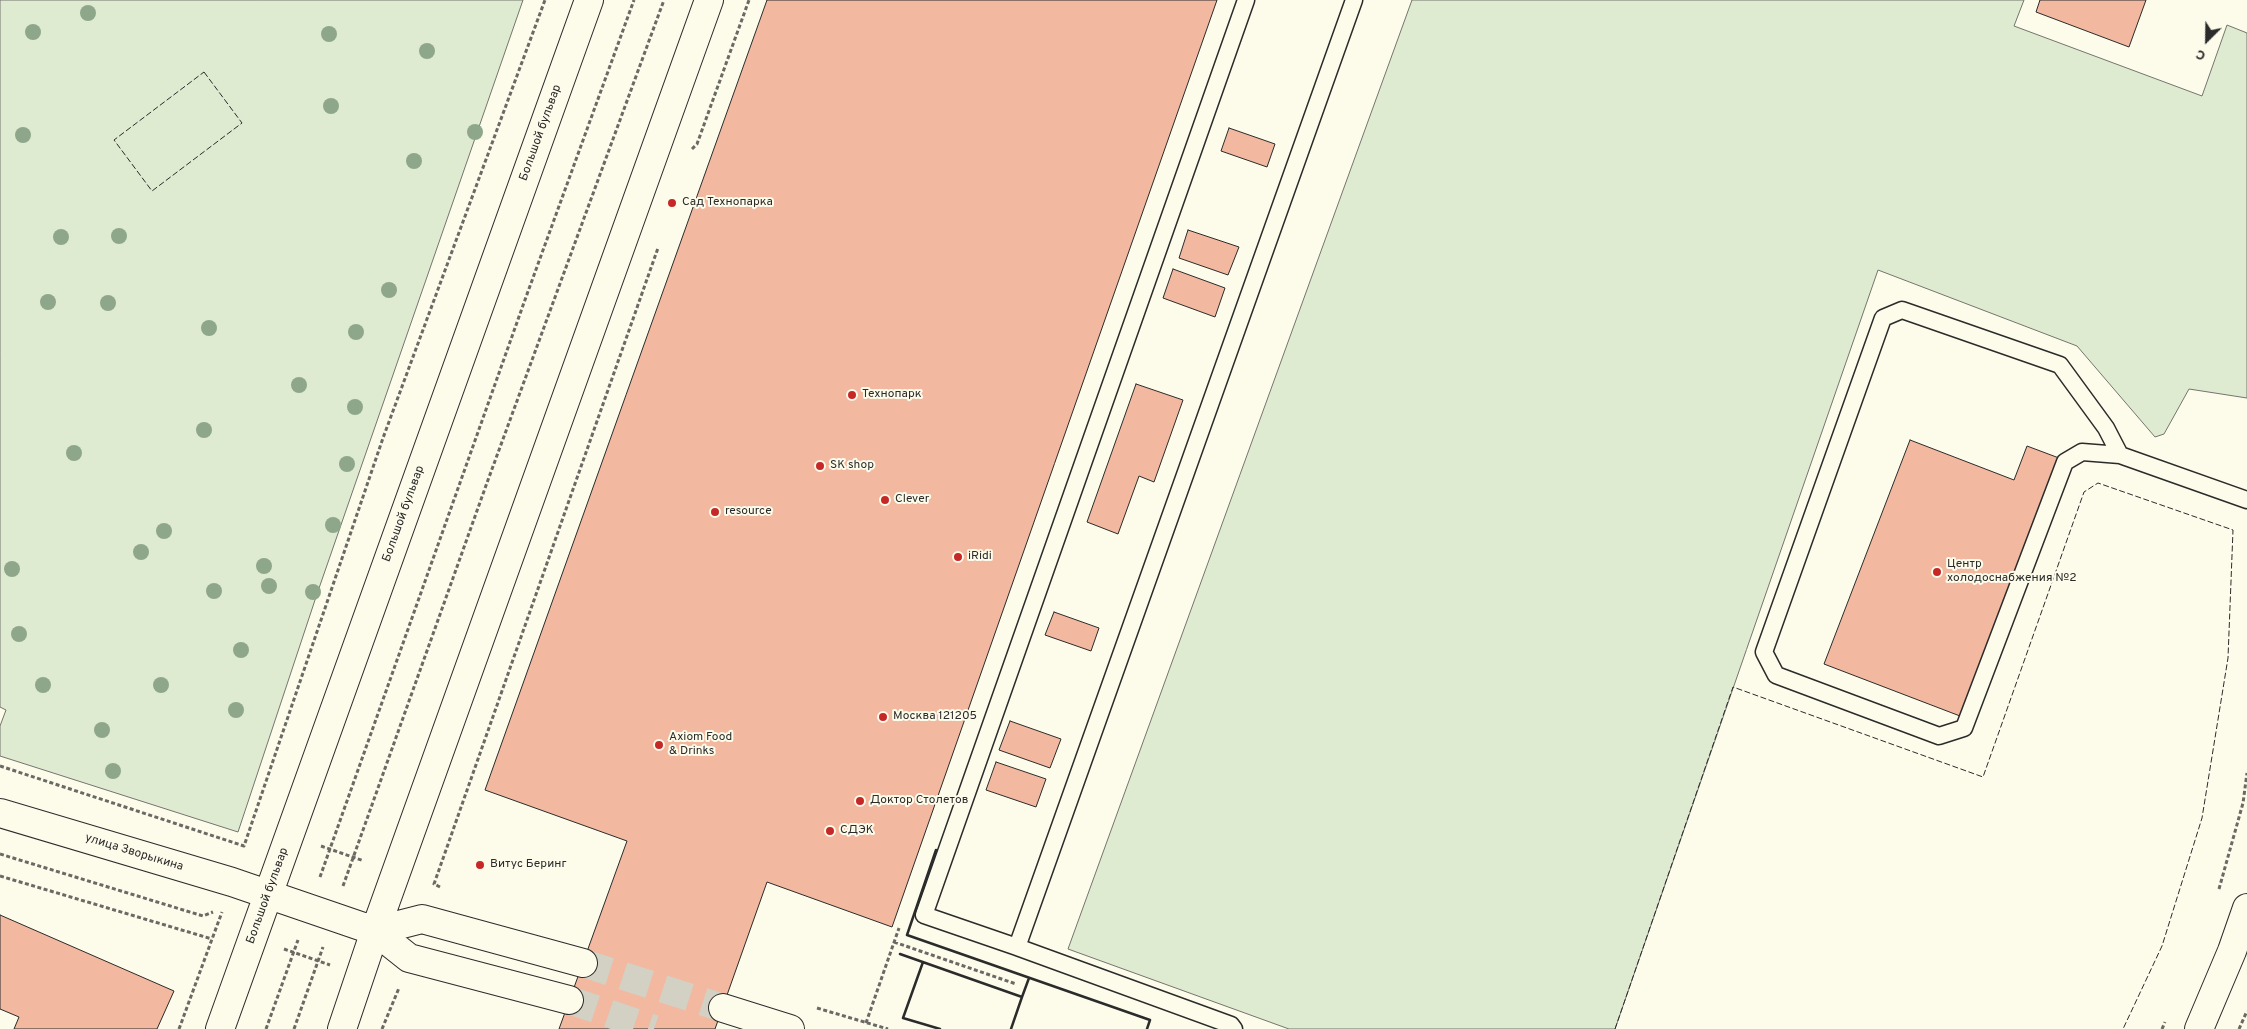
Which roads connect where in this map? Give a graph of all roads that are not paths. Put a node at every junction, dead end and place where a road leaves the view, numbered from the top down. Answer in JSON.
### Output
{"nodes":[{"id":1,"x":589,"y":0,"type":"edge"},
{"id":2,"x":709,"y":0,"type":"edge"},
{"id":3,"x":1246,"y":0,"type":"edge"},
{"id":4,"x":1354,"y":0,"type":"edge"},
{"id":5,"x":2120,"y":455,"type":"junction"},
{"id":6,"x":2247,"y":500,"type":"edge"},
{"id":7,"x":0,"y":813,"type":"edge"},
{"id":8,"x":268,"y":895,"type":"junction"},
{"id":9,"x":2247,"y":908,"type":"edge"},
{"id":10,"x":375,"y":930,"type":"junction"},
{"id":11,"x":1017,"y":948,"type":"junction"},
{"id":12,"x":582,"y":963,"type":"tunnel mouth"},
{"id":13,"x":569,"y":1000,"type":"tunnel mouth"},
{"id":14,"x":723,"y":1008,"type":"tunnel mouth"},
{"id":15,"x":220,"y":1029,"type":"edge"},
{"id":16,"x":342,"y":1029,"type":"edge"},
{"id":17,"x":790,"y":1029,"type":"edge"},
{"id":18,"x":1234,"y":1029,"type":"edge"},
{"id":19,"x":2199,"y":1029,"type":"edge"}],
"edges":[{"from":1,"to":8,"type":"street","name":"Большой бульвар"},
{"from":2,"to":10,"type":"street"},
{"from":3,"to":11,"type":"lane"},
{"from":4,"to":11,"type":"lane"},
{"from":5,"to":5,"type":"lane"},
{"from":5,"to":6,"type":"lane"},
{"from":7,"to":8,"type":"street","name":"улица Зворыкина"},
{"from":8,"to":10,"type":"street","name":"улица Зворыкина"},
{"from":8,"to":15,"type":"street","name":"Большой бульвар"},
{"from":9,"to":19,"type":"street"},
{"from":10,"to":12,"type":"street"},
{"from":10,"to":13,"type":"street"},
{"from":10,"to":16,"type":"street"},
{"from":11,"to":18,"type":"lane"},
{"from":14,"to":17,"type":"street"}]}
